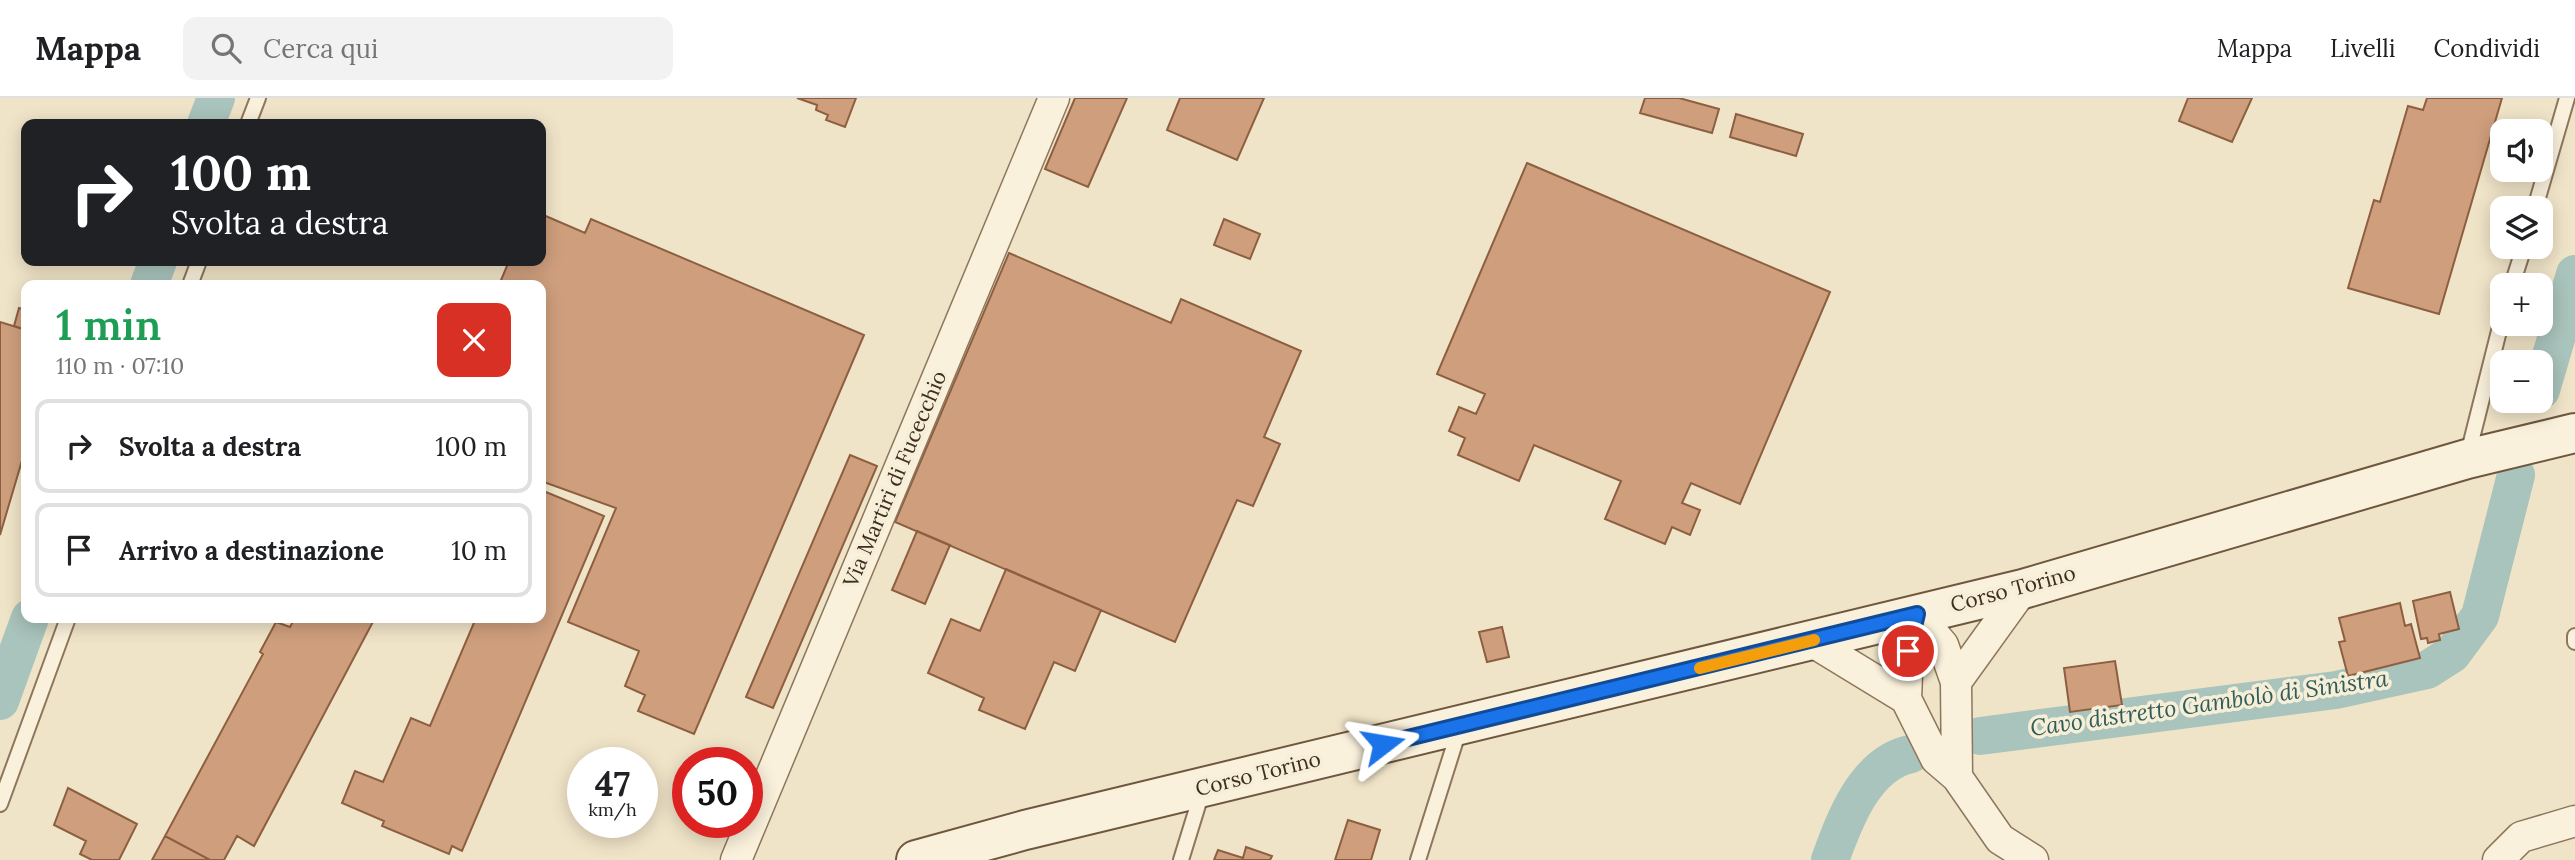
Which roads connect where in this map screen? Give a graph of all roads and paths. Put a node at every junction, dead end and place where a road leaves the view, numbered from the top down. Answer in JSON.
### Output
{"nodes":[{"id":1,"x":258,"y":98,"type":"edge"},
{"id":2,"x":1054,"y":98,"type":"edge"},
{"id":3,"x":2567,"y":98,"type":"edge"},
{"id":4,"x":250,"y":119,"type":"edge"},
{"id":5,"x":2538,"y":196,"type":"edge"},
{"id":6,"x":2498,"y":336,"type":"edge"},
{"id":7,"x":2575,"y":432,"type":"edge"},
{"id":8,"x":2467,"y":459,"type":"junction"},
{"id":9,"x":2023,"y":589,"type":"junction"},
{"id":10,"x":1917,"y":614,"type":"junction"},
{"id":11,"x":66,"y":623,"type":"edge"},
{"id":12,"x":2575,"y":636,"type":"edge"},
{"id":13,"x":1811,"y":641,"type":"junction"},
{"id":14,"x":2575,"y":642,"type":"edge"},
{"id":15,"x":1956,"y":682,"type":"junction"},
{"id":16,"x":1906,"y":699,"type":"junction"},
{"id":17,"x":1460,"y":725,"type":"junction"},
{"id":18,"x":1957,"y":778,"type":"junction"},
{"id":19,"x":1204,"y":787,"type":"junction"},
{"id":20,"x":0,"y":804,"type":"edge"},
{"id":21,"x":2575,"y":821,"type":"edge"},
{"id":22,"x":736,"y":860,"type":"edge"},
{"id":23,"x":916,"y":860,"type":"edge"},
{"id":24,"x":1181,"y":860,"type":"edge"},
{"id":25,"x":1418,"y":860,"type":"edge"},
{"id":26,"x":2033,"y":860,"type":"edge"},
{"id":27,"x":2498,"y":860,"type":"edge"}],
"edges":[{"from":1,"to":4,"type":"lane"},
{"from":2,"to":22,"type":"street","name":"Via Martiri di Fucecchio"},
{"from":3,"to":5,"type":"lane"},
{"from":6,"to":8,"type":"lane"},
{"from":7,"to":8,"type":"main road","name":"Corso Torino"},
{"from":8,"to":9,"type":"main road","name":"Corso Torino"},
{"from":9,"to":10,"type":"main road","name":"Corso Torino"},
{"from":9,"to":15,"type":"street"},
{"from":10,"to":13,"type":"main road","name":"Corso Torino"},
{"from":10,"to":15,"type":"street"},
{"from":10,"to":16,"type":"street"},
{"from":11,"to":20,"type":"lane"},
{"from":12,"to":14,"type":"lane"},
{"from":13,"to":16,"type":"street"},
{"from":13,"to":17,"type":"main road","name":"Corso Torino"},
{"from":15,"to":18,"type":"street"},
{"from":16,"to":18,"type":"street"},
{"from":17,"to":19,"type":"main road","name":"Corso Torino"},
{"from":17,"to":25,"type":"lane"},
{"from":18,"to":26,"type":"street"},
{"from":19,"to":23,"type":"main road","name":"Corso Torino"},
{"from":19,"to":24,"type":"lane"},
{"from":21,"to":27,"type":"street"}]}
